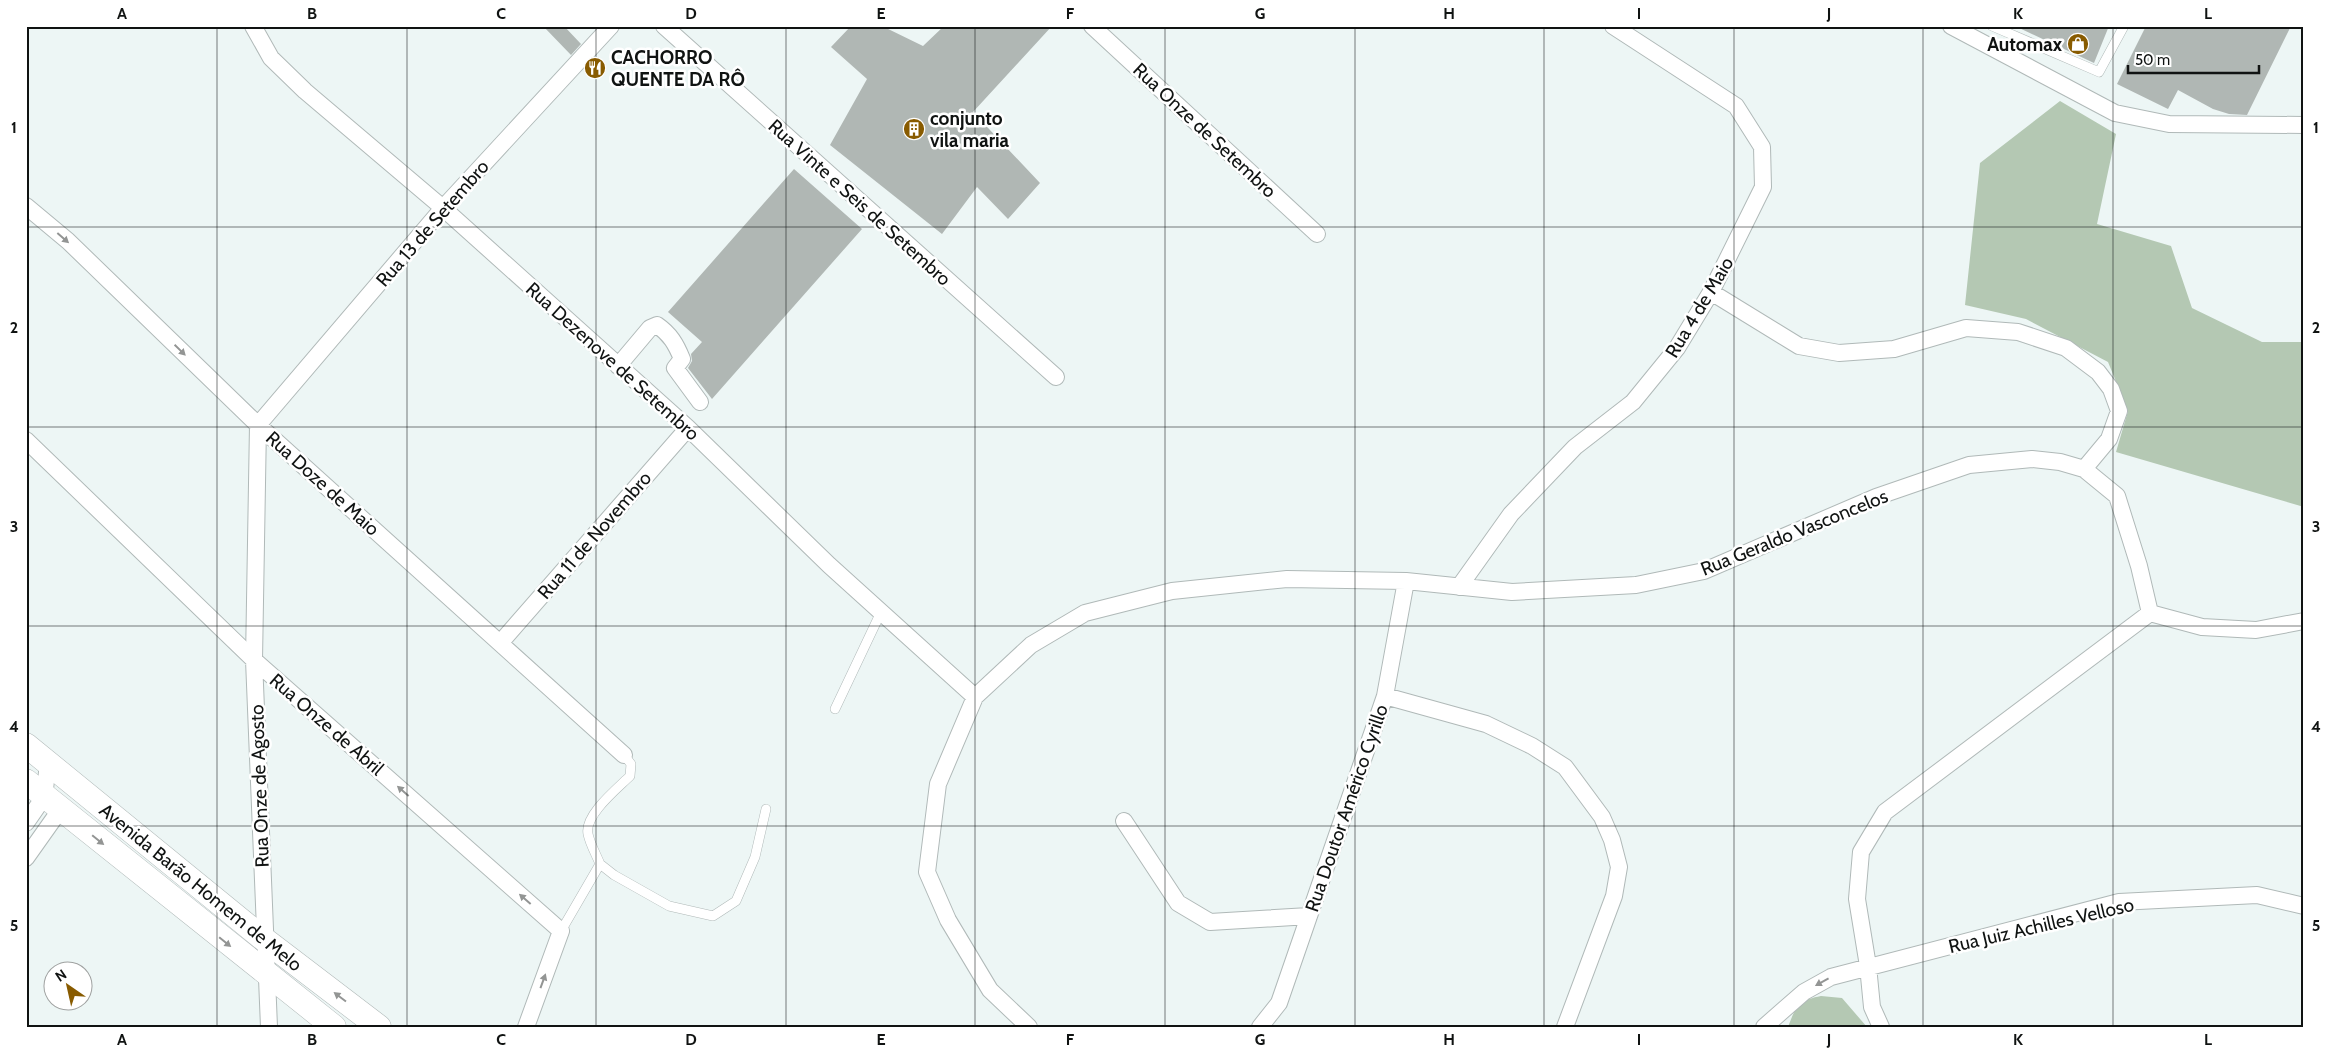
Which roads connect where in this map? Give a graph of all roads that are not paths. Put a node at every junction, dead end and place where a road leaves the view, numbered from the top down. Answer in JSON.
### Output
{"nodes":[{"id":1,"x":253,"y":26,"type":"edge"},
{"id":2,"x":610,"y":26,"type":"edge"},
{"id":3,"x":664,"y":26,"type":"edge"},
{"id":4,"x":1092,"y":26,"type":"edge"},
{"id":5,"x":1613,"y":26,"type":"edge"},
{"id":6,"x":1951,"y":26,"type":"edge"},
{"id":7,"x":1992,"y":26,"type":"edge"},
{"id":8,"x":2124,"y":26,"type":"edge"},
{"id":9,"x":2304,"y":125,"type":"edge"},
{"id":10,"x":26,"y":206,"type":"edge"},
{"id":11,"x":444,"y":208,"type":"junction"},
{"id":12,"x":1317,"y":234,"type":"dead end"},
{"id":13,"x":1710,"y":292,"type":"junction"},
{"id":14,"x":618,"y":366,"type":"junction"},
{"id":15,"x":1056,"y":377,"type":"dead end"},
{"id":16,"x":700,"y":402,"type":"dead end"},
{"id":17,"x":258,"y":425,"type":"junction"},
{"id":18,"x":688,"y":428,"type":"junction"},
{"id":19,"x":26,"y":440,"type":"edge"},
{"id":20,"x":2084,"y":469,"type":"junction"},
{"id":21,"x":1406,"y":581,"type":"junction"},
{"id":22,"x":1459,"y":587,"type":"junction"},
{"id":23,"x":881,"y":612,"type":"junction"},
{"id":24,"x":2150,"y":614,"type":"junction"},
{"id":25,"x":2304,"y":620,"type":"edge"},
{"id":26,"x":501,"y":642,"type":"junction"},
{"id":27,"x":254,"y":660,"type":"junction"},
{"id":28,"x":1384,"y":696,"type":"junction"},
{"id":29,"x":974,"y":697,"type":"junction"},
{"id":30,"x":835,"y":709,"type":"dead end"},
{"id":31,"x":26,"y":744,"type":"edge"},
{"id":32,"x":624,"y":755,"type":"joint"},
{"id":33,"x":48,"y":764,"type":"junction"},
{"id":34,"x":26,"y":781,"type":"edge"},
{"id":35,"x":52,"y":803,"type":"junction"},
{"id":36,"x":766,"y":809,"type":"dead end"},
{"id":37,"x":1124,"y":821,"type":"dead end"},
{"id":38,"x":26,"y":822,"type":"edge"},
{"id":39,"x":26,"y":858,"type":"edge"},
{"id":40,"x":600,"y":864,"type":"junction"},
{"id":41,"x":2304,"y":906,"type":"edge"},
{"id":42,"x":1309,"y":916,"type":"junction"},
{"id":43,"x":561,"y":931,"type":"junction"},
{"id":44,"x":265,"y":940,"type":"junction"},
{"id":45,"x":1868,"y":966,"type":"junction"},
{"id":46,"x":265,"y":974,"type":"junction"},
{"id":47,"x":269,"y":1027,"type":"edge"},
{"id":48,"x":334,"y":1027,"type":"edge"},
{"id":49,"x":379,"y":1027,"type":"edge"},
{"id":50,"x":526,"y":1027,"type":"edge"},
{"id":51,"x":1029,"y":1027,"type":"edge"},
{"id":52,"x":1260,"y":1027,"type":"edge"},
{"id":53,"x":1565,"y":1027,"type":"edge"},
{"id":54,"x":1764,"y":1027,"type":"edge"},
{"id":55,"x":1881,"y":1027,"type":"edge"}],
"edges":[{"from":1,"to":11,"type":"street","name":"Rua Dezenove de Setembro"},
{"from":2,"to":11,"type":"street","name":"Rua 13 de Setembro"},
{"from":3,"to":15,"type":"street","name":"Rua Vinte e Seis de Setembro"},
{"from":4,"to":12,"type":"street","name":"Rua Onze de Setembro"},
{"from":5,"to":13,"type":"street","name":"Rua 4 de Maio"},
{"from":6,"to":9,"type":"street"},
{"from":7,"to":8,"type":"lane"},
{"from":10,"to":17,"type":"street","name":"Rua Doze de Maio","one_way":true},
{"from":11,"to":14,"type":"street","name":"Rua Dezenove de Setembro"},
{"from":11,"to":17,"type":"street","name":"Rua 13 de Setembro"},
{"from":13,"to":20,"type":"street"},
{"from":13,"to":22,"type":"street","name":"Rua 4 de Maio"},
{"from":14,"to":16,"type":"street"},
{"from":14,"to":18,"type":"street","name":"Rua Dezenove de Setembro"},
{"from":17,"to":26,"type":"street","name":"Rua Doze de Maio"},
{"from":17,"to":27,"type":"street","name":"Rua Onze de Agosto"},
{"from":18,"to":23,"type":"street","name":"Rua Dezenove de Setembro"},
{"from":18,"to":26,"type":"street","name":"Rua 11 de Novembro"},
{"from":19,"to":27,"type":"street","name":"Rua Onze de Abril"},
{"from":20,"to":22,"type":"street","name":"Rua Geraldo Vasconcelos"},
{"from":20,"to":24,"type":"street","name":"Rua Geraldo Vasconcelos"},
{"from":21,"to":22,"type":"street","name":"Rua Geraldo Vasconcelos"},
{"from":21,"to":28,"type":"street","name":"Rua Doutor Américo Cyrillo"},
{"from":21,"to":29,"type":"street","name":"Rua Geraldo Vasconcelos"},
{"from":23,"to":29,"type":"street","name":"Rua Dezenove de Setembro"},
{"from":23,"to":30,"type":"lane"},
{"from":24,"to":25,"type":"street"},
{"from":24,"to":45,"type":"street"},
{"from":26,"to":32,"type":"street","name":"Rua Doze de Maio"},
{"from":43,"to":27,"type":"street","name":"Rua Onze de Abril","one_way":true},
{"from":27,"to":44,"type":"street","name":"Rua Onze de Agosto"},
{"from":28,"to":42,"type":"street","name":"Rua Doutor Américo Cyrillo"},
{"from":28,"to":53,"type":"street"},
{"from":29,"to":51,"type":"street","name":"Rua Geraldo Vasconcelos"},
{"from":31,"to":33,"type":"main road","name":"Avenida Barão Homem de Melo"},
{"from":32,"to":40,"type":"lane"},
{"from":33,"to":35,"type":"street"},
{"from":33,"to":44,"type":"main road","name":"Avenida Barão Homem de Melo"},
{"from":34,"to":35,"type":"main road","name":"Avenida Barão Homem de Melo"},
{"from":35,"to":38,"type":"street"},
{"from":35,"to":39,"type":"street"},
{"from":35,"to":46,"type":"main road","name":"Avenida Barão Homem de Melo","one_way":true},
{"from":36,"to":40,"type":"lane"},
{"from":37,"to":42,"type":"street"},
{"from":40,"to":43,"type":"lane"},
{"from":41,"to":45,"type":"street","name":"Rua Juiz Achilles Velloso"},
{"from":42,"to":52,"type":"street","name":"Rua Doutor Américo Cyrillo"},
{"from":50,"to":43,"type":"street","one_way":true},
{"from":44,"to":46,"type":"street","name":"Rua Onze de Agosto"},
{"from":49,"to":44,"type":"main road","name":"Avenida Barão Homem de Melo","one_way":true},
{"from":45,"to":54,"type":"street","name":"Rua Juiz Achilles Velloso","one_way":true},
{"from":45,"to":55,"type":"street"},
{"from":46,"to":47,"type":"street","name":"Rua Onze de Agosto"},
{"from":46,"to":48,"type":"main road","name":"Avenida Barão Homem de Melo"}]}
